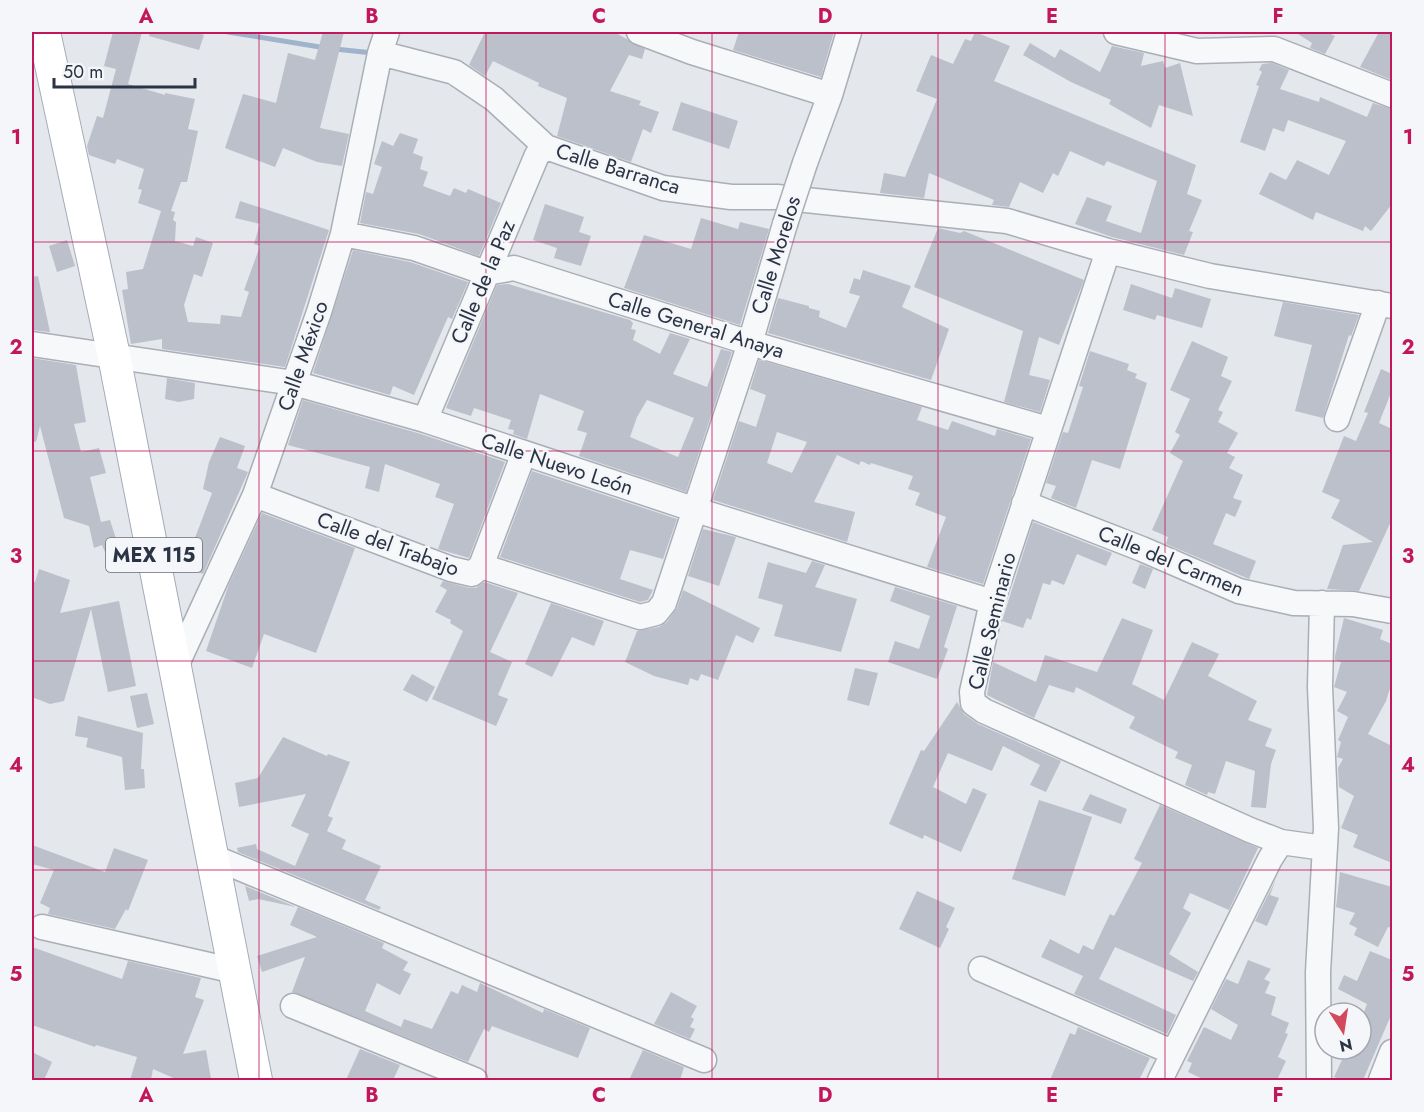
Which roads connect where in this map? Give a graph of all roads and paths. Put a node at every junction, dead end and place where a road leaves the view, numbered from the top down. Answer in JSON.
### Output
{"nodes":[{"id":1,"x":44,"y":32,"type":"edge"},
{"id":2,"x":639,"y":32,"type":"edge"},
{"id":3,"x":849,"y":32,"type":"edge"},
{"id":4,"x":1116,"y":32,"type":"edge"},
{"id":5,"x":696,"y":41,"type":"edge"},
{"id":6,"x":383,"y":42,"type":"edge"},
{"id":7,"x":830,"y":95,"type":"junction"},
{"id":8,"x":1392,"y":95,"type":"edge"},
{"id":9,"x":546,"y":147,"type":"junction"},
{"id":10,"x":343,"y":234,"type":"junction"},
{"id":11,"x":1108,"y":251,"type":"junction"},
{"id":12,"x":486,"y":273,"type":"junction"},
{"id":13,"x":1385,"y":304,"type":"edge"},
{"id":14,"x":750,"y":342,"type":"junction"},
{"id":15,"x":32,"y":344,"type":"edge"},
{"id":16,"x":114,"y":356,"type":"junction"},
{"id":17,"x":294,"y":383,"type":"junction"},
{"id":18,"x":1337,"y":419,"type":"dead end"},
{"id":19,"x":425,"y":420,"type":"junction"},
{"id":20,"x":1048,"y":429,"type":"junction"},
{"id":21,"x":524,"y":453,"type":"junction"},
{"id":22,"x":255,"y":495,"type":"junction"},
{"id":23,"x":1024,"y":503,"type":"junction"},
{"id":24,"x":696,"y":510,"type":"junction"},
{"id":25,"x":481,"y":566,"type":"junction"},
{"id":26,"x":992,"y":602,"type":"junction"},
{"id":27,"x":1322,"y":603,"type":"junction"},
{"id":28,"x":1392,"y":611,"type":"edge"},
{"id":29,"x":656,"y":613,"type":"joint"},
{"id":30,"x":176,"y":666,"type":"junction"},
{"id":31,"x":1281,"y":842,"type":"junction"},
{"id":32,"x":1324,"y":848,"type":"junction"},
{"id":33,"x":213,"y":857,"type":"junction"},
{"id":34,"x":42,"y":927,"type":"dead end"},
{"id":35,"x":981,"y":969,"type":"dead end"},
{"id":36,"x":235,"y":971,"type":"junction"},
{"id":37,"x":293,"y":1006,"type":"dead end"},
{"id":38,"x":1173,"y":1052,"type":"junction"},
{"id":39,"x":1392,"y":1052,"type":"edge"},
{"id":40,"x":704,"y":1060,"type":"dead end"},
{"id":41,"x":256,"y":1080,"type":"edge"},
{"id":42,"x":475,"y":1080,"type":"edge"},
{"id":43,"x":1160,"y":1080,"type":"edge"},
{"id":44,"x":1319,"y":1080,"type":"edge"},
{"id":45,"x":1381,"y":1080,"type":"edge"}],
"edges":[{"from":1,"to":16,"type":"main road","number":"MEX 115"},
{"from":2,"to":5,"type":"street"},
{"from":3,"to":7,"type":"street","name":"Calle Morelos"},
{"from":4,"to":8,"type":"street"},
{"from":5,"to":7,"type":"street"},
{"from":6,"to":9,"type":"street","name":"Calle Barranca"},
{"from":6,"to":10,"type":"street","name":"Calle México"},
{"from":7,"to":14,"type":"street","name":"Calle Morelos","bridge":true},
{"from":9,"to":11,"type":"street","name":"Calle Barranca"},
{"from":9,"to":12,"type":"street","name":"Calle de la Paz"},
{"from":10,"to":12,"type":"street","name":"Calle General Anaya"},
{"from":10,"to":17,"type":"street","name":"Calle México"},
{"from":11,"to":13,"type":"street","name":"Calle Barranca"},
{"from":11,"to":20,"type":"street","name":"Calle Seminario"},
{"from":12,"to":14,"type":"street","name":"Calle General Anaya"},
{"from":12,"to":19,"type":"street","name":"Calle de la Paz"},
{"from":13,"to":18,"type":"street"},
{"from":14,"to":20,"type":"street","name":"Calle General Anaya"},
{"from":14,"to":24,"type":"street","name":"Calle Morelos"},
{"from":15,"to":16,"type":"street","name":"Calle Nuevo León"},
{"from":16,"to":17,"type":"street","name":"Calle Nuevo León"},
{"from":16,"to":30,"type":"main road","number":"MEX 115"},
{"from":17,"to":19,"type":"street","name":"Calle Nuevo León"},
{"from":17,"to":22,"type":"street","name":"Calle México"},
{"from":19,"to":21,"type":"street","name":"Calle Nuevo León"},
{"from":20,"to":23,"type":"street","name":"Calle Seminario"},
{"from":21,"to":24,"type":"street","name":"Calle Nuevo León"},
{"from":21,"to":25,"type":"street"},
{"from":22,"to":25,"type":"street","name":"Calle del Trabajo"},
{"from":22,"to":30,"type":"street","name":"Calle México"},
{"from":23,"to":26,"type":"street","name":"Calle Seminario"},
{"from":23,"to":27,"type":"street","name":"Calle del Carmen"},
{"from":24,"to":26,"type":"street","name":"Calle Nuevo León"},
{"from":24,"to":29,"type":"street","name":"Calle Morelos"},
{"from":25,"to":29,"type":"street","name":"Calle del Trabajo"},
{"from":26,"to":31,"type":"street","name":"Calle Seminario"},
{"from":27,"to":28,"type":"street","name":"Calle del Carmen"},
{"from":27,"to":32,"type":"street"},
{"from":30,"to":33,"type":"main road","number":"MEX 115"},
{"from":31,"to":32,"type":"street"},
{"from":31,"to":38,"type":"street"},
{"from":32,"to":44,"type":"street"},
{"from":33,"to":36,"type":"main road","number":"MEX 115"},
{"from":33,"to":40,"type":"street"},
{"from":34,"to":36,"type":"street"},
{"from":35,"to":38,"type":"street"},
{"from":36,"to":41,"type":"main road","number":"MEX 115"},
{"from":37,"to":42,"type":"street"},
{"from":38,"to":43,"type":"street"},
{"from":39,"to":45,"type":"street"}]}
